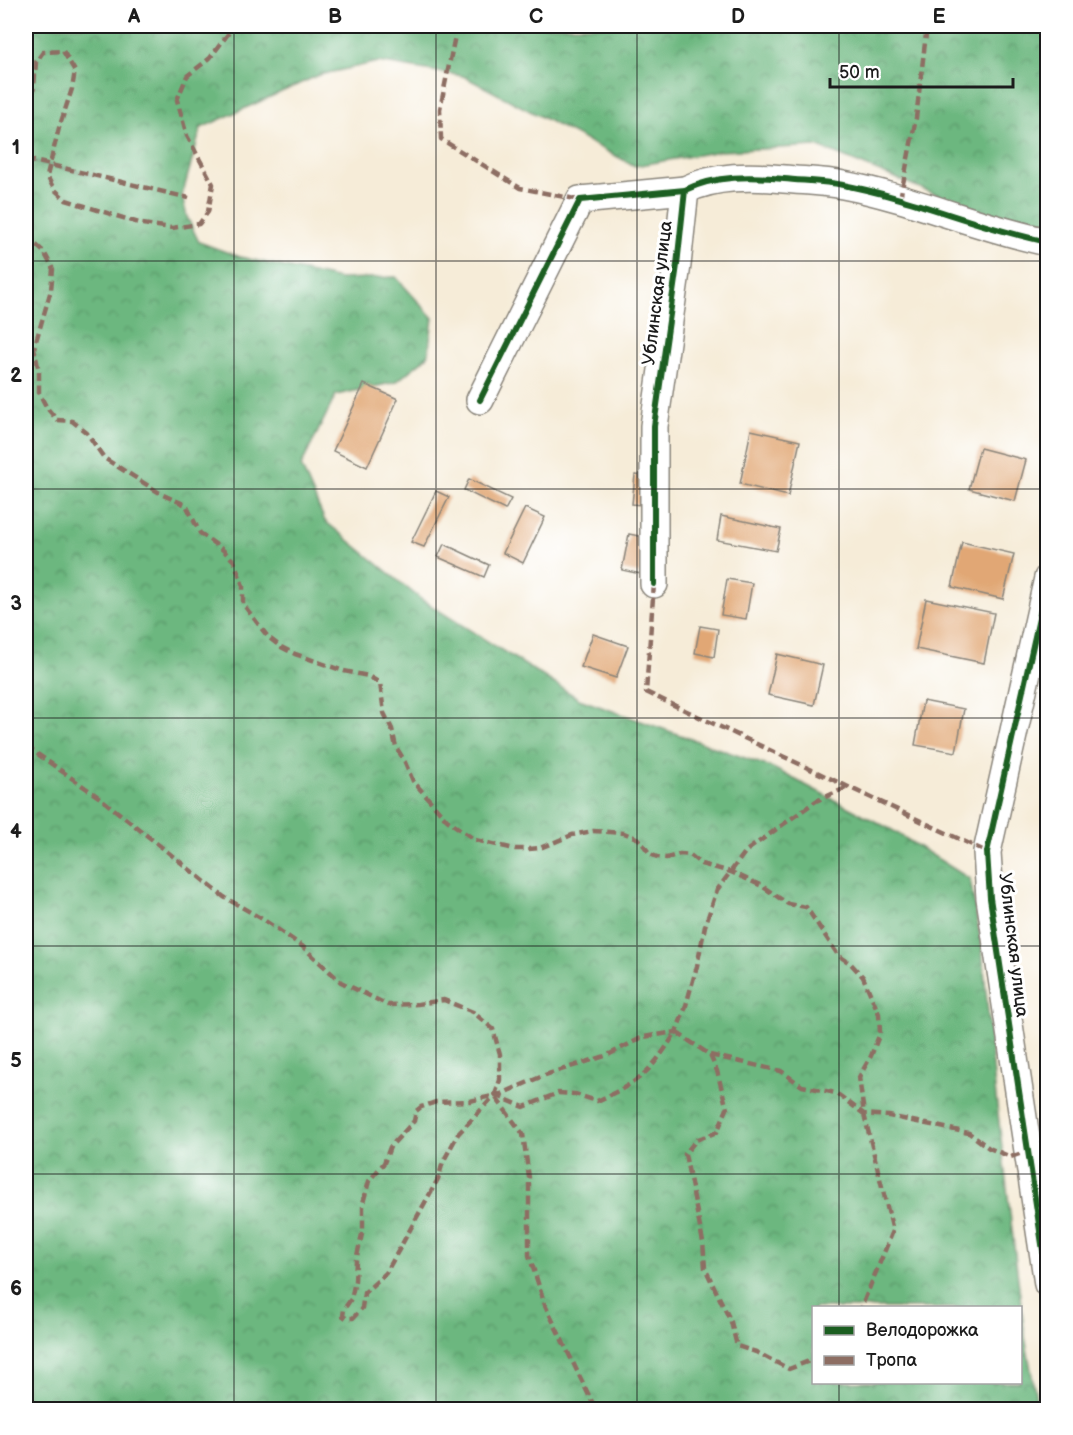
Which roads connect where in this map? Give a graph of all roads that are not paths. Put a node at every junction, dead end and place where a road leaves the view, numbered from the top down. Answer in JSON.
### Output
{"nodes":[{"id":1,"x":685,"y":190,"type":"junction"},
{"id":2,"x":1047,"y":242,"type":"edge"},
{"id":3,"x":480,"y":400,"type":"dead end"},
{"id":4,"x":1047,"y":578,"type":"edge"},
{"id":5,"x":654,"y":584,"type":"dead end"},
{"id":6,"x":1047,"y":1269,"type":"edge"}],
"edges":[{"from":1,"to":2,"type":"street"},
{"from":1,"to":3,"type":"street","name":"Ублинская улица"},
{"from":1,"to":5,"type":"street","name":"Ублинская улица"},
{"from":4,"to":6,"type":"street","name":"Ублинская улица"}]}
